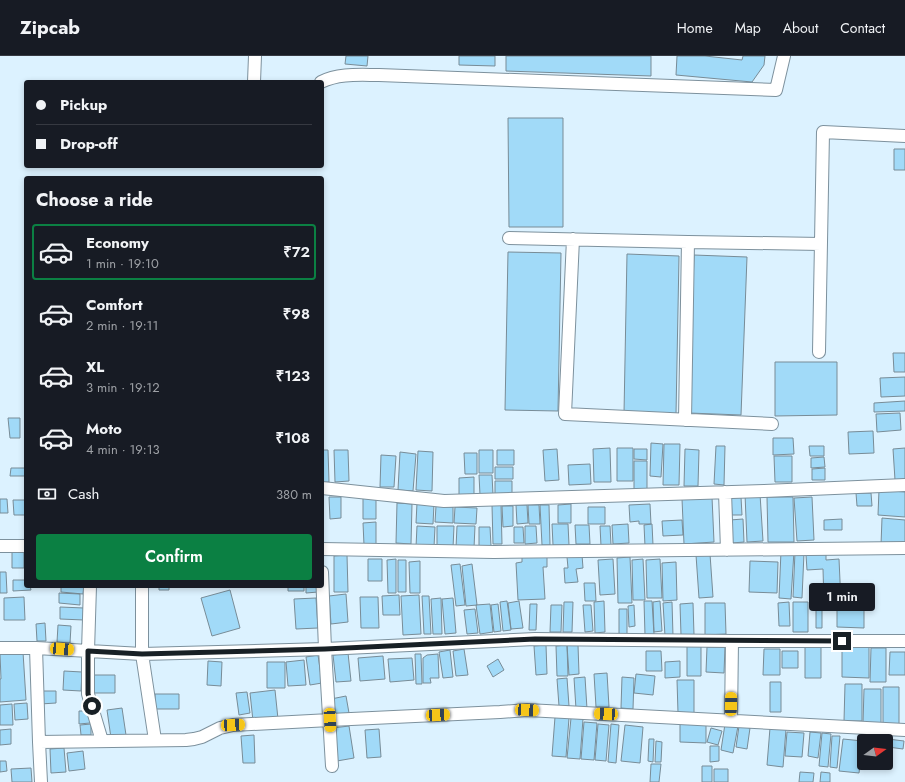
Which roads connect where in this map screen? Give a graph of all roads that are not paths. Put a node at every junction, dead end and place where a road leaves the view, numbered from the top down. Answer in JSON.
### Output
{"nodes":[{"id":1,"x":255,"y":56,"type":"edge"},
{"id":2,"x":784,"y":56,"type":"edge"},
{"id":3,"x":254,"y":80,"type":"edge"},
{"id":4,"x":324,"y":80,"type":"edge"},
{"id":5,"x":905,"y":136,"type":"edge"},
{"id":6,"x":509,"y":238,"type":"dead end"},
{"id":7,"x":573,"y":239,"type":"junction"},
{"id":8,"x":688,"y":242,"type":"junction"},
{"id":9,"x":821,"y":244,"type":"junction"},
{"id":10,"x":819,"y":352,"type":"dead end"},
{"id":11,"x":685,"y":420,"type":"junction"},
{"id":12,"x":772,"y":424,"type":"dead end"},
{"id":13,"x":905,"y":485,"type":"edge"},
{"id":14,"x":324,"y":488,"type":"edge"},
{"id":15,"x":725,"y":492,"type":"junction"},
{"id":16,"x":0,"y":546,"type":"edge"},
{"id":17,"x":24,"y":546,"type":"edge"},
{"id":18,"x":905,"y":548,"type":"edge"},
{"id":19,"x":324,"y":549,"type":"edge"},
{"id":20,"x":726,"y":550,"type":"junction"},
{"id":21,"x":90,"y":588,"type":"edge"},
{"id":22,"x":142,"y":588,"type":"edge"},
{"id":23,"x":323,"y":588,"type":"edge"},
{"id":24,"x":732,"y":641,"type":"junction"},
{"id":25,"x":905,"y":641,"type":"edge"},
{"id":26,"x":0,"y":648,"type":"edge"},
{"id":27,"x":36,"y":648,"type":"junction"},
{"id":28,"x":325,"y":649,"type":"junction"},
{"id":29,"x":88,"y":651,"type":"junction"},
{"id":30,"x":142,"y":654,"type":"junction"},
{"id":31,"x":330,"y":720,"type":"junction"},
{"id":32,"x":731,"y":720,"type":"junction"},
{"id":33,"x":905,"y":730,"type":"edge"},
{"id":34,"x":156,"y":740,"type":"junction"},
{"id":35,"x":102,"y":741,"type":"junction"},
{"id":36,"x":39,"y":742,"type":"junction"},
{"id":37,"x":332,"y":766,"type":"dead end"},
{"id":38,"x":41,"y":782,"type":"edge"}],
"edges":[{"from":1,"to":3,"type":"street"},
{"from":2,"to":4,"type":"street"},
{"from":5,"to":9,"type":"street"},
{"from":6,"to":7,"type":"street"},
{"from":7,"to":8,"type":"street"},
{"from":7,"to":11,"type":"street"},
{"from":8,"to":9,"type":"street"},
{"from":8,"to":11,"type":"street"},
{"from":9,"to":10,"type":"street"},
{"from":11,"to":12,"type":"street"},
{"from":13,"to":15,"type":"street"},
{"from":14,"to":15,"type":"street"},
{"from":15,"to":20,"type":"street"},
{"from":16,"to":17,"type":"street"},
{"from":18,"to":20,"type":"street"},
{"from":19,"to":20,"type":"street"},
{"from":21,"to":29,"type":"street"},
{"from":22,"to":30,"type":"street"},
{"from":23,"to":28,"type":"street"},
{"from":24,"to":25,"type":"street"},
{"from":24,"to":28,"type":"street"},
{"from":24,"to":32,"type":"street"},
{"from":26,"to":27,"type":"street"},
{"from":27,"to":29,"type":"street"},
{"from":27,"to":36,"type":"street"},
{"from":28,"to":30,"type":"street"},
{"from":28,"to":31,"type":"street"},
{"from":29,"to":30,"type":"street"},
{"from":29,"to":35,"type":"street"},
{"from":30,"to":34,"type":"street"},
{"from":31,"to":32,"type":"street"},
{"from":31,"to":34,"type":"street"},
{"from":31,"to":37,"type":"street"},
{"from":32,"to":33,"type":"street"},
{"from":34,"to":35,"type":"street"},
{"from":35,"to":36,"type":"street"},
{"from":36,"to":38,"type":"street"}]}
